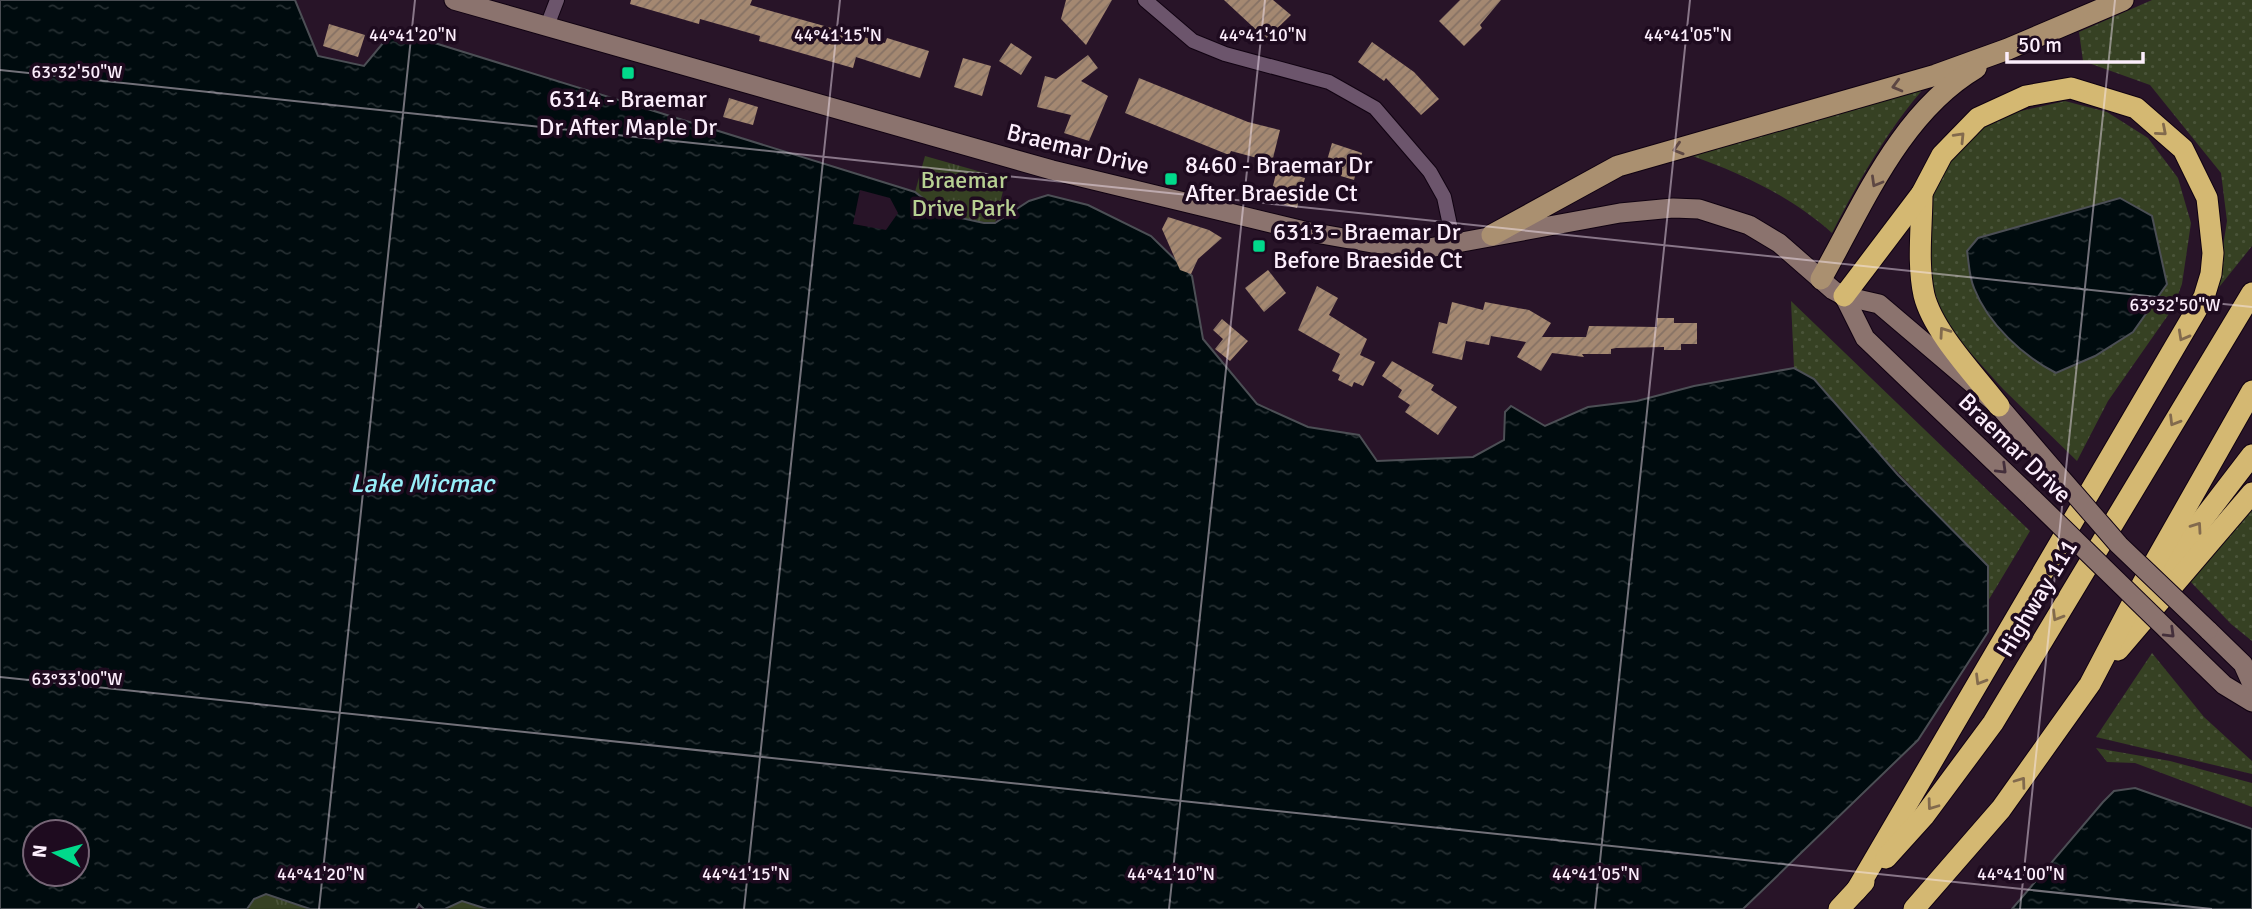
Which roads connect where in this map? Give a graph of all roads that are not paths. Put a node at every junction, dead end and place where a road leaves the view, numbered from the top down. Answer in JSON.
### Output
{"nodes":[{"id":1,"x":454,"y":0,"type":"edge"},
{"id":2,"x":557,"y":0,"type":"edge"},
{"id":3,"x":1145,"y":0,"type":"edge"},
{"id":4,"x":2123,"y":0,"type":"edge"},
{"id":5,"x":475,"y":3,"type":"edge"},
{"id":6,"x":547,"y":26,"type":"junction"},
{"id":7,"x":2008,"y":49,"type":"junction"},
{"id":8,"x":1922,"y":193,"type":"junction"},
{"id":9,"x":1492,"y":235,"type":"junction"},
{"id":10,"x":1454,"y":244,"type":"junction"},
{"id":11,"x":1821,"y":279,"type":"junction"},
{"id":12,"x":2250,"y":294,"type":"edge"},
{"id":13,"x":1844,"y":296,"type":"junction"},
{"id":14,"x":2252,"y":391,"type":"edge"},
{"id":15,"x":1999,"y":406,"type":"junction"},
{"id":16,"x":2252,"y":455,"type":"edge"},
{"id":17,"x":2252,"y":493,"type":"edge"},
{"id":18,"x":2090,"y":684,"type":"junction"},
{"id":19,"x":2252,"y":684,"type":"edge"},
{"id":20,"x":2252,"y":702,"type":"edge"},
{"id":21,"x":1856,"y":891,"type":"junction"},
{"id":22,"x":1839,"y":909,"type":"edge"},
{"id":23,"x":1914,"y":909,"type":"edge"}],
"edges":[{"from":1,"to":5,"type":"main road","name":"Braemar Drive"},
{"from":2,"to":6,"type":"street"},
{"from":3,"to":10,"type":"street"},
{"from":4,"to":7,"type":"main road"},
{"from":5,"to":6,"type":"main road","name":"Braemar Drive"},
{"from":6,"to":10,"type":"main road","name":"Braemar Drive"},
{"from":7,"to":9,"type":"main road","one_way":true},
{"from":7,"to":11,"type":"main road","one_way":true},
{"from":8,"to":13,"type":"highway"},
{"from":15,"to":8,"type":"highway","one_way":true},
{"from":8,"to":21,"type":"highway","one_way":true},
{"from":9,"to":10,"type":"main road","name":"Braemar Drive"},
{"from":9,"to":11,"type":"main road","name":"Braemar Drive"},
{"from":11,"to":13,"type":"main road","name":"Braemar Drive"},
{"from":12,"to":21,"type":"highway","name":"Highway 111","one_way":true},
{"from":13,"to":15,"type":"main road","name":"Braemar Drive"},
{"from":13,"to":20,"type":"main road","name":"Braemar Drive","one_way":true,"bridge":true},
{"from":14,"to":18,"type":"highway"},
{"from":15,"to":19,"type":"main road","name":"Braemar Drive","bridge":true},
{"from":18,"to":16,"type":"highway","one_way":true},
{"from":17,"to":18,"type":"highway"},
{"from":23,"to":18,"type":"highway","one_way":true},
{"from":21,"to":22,"type":"highway","name":"Highway 111"}]}
